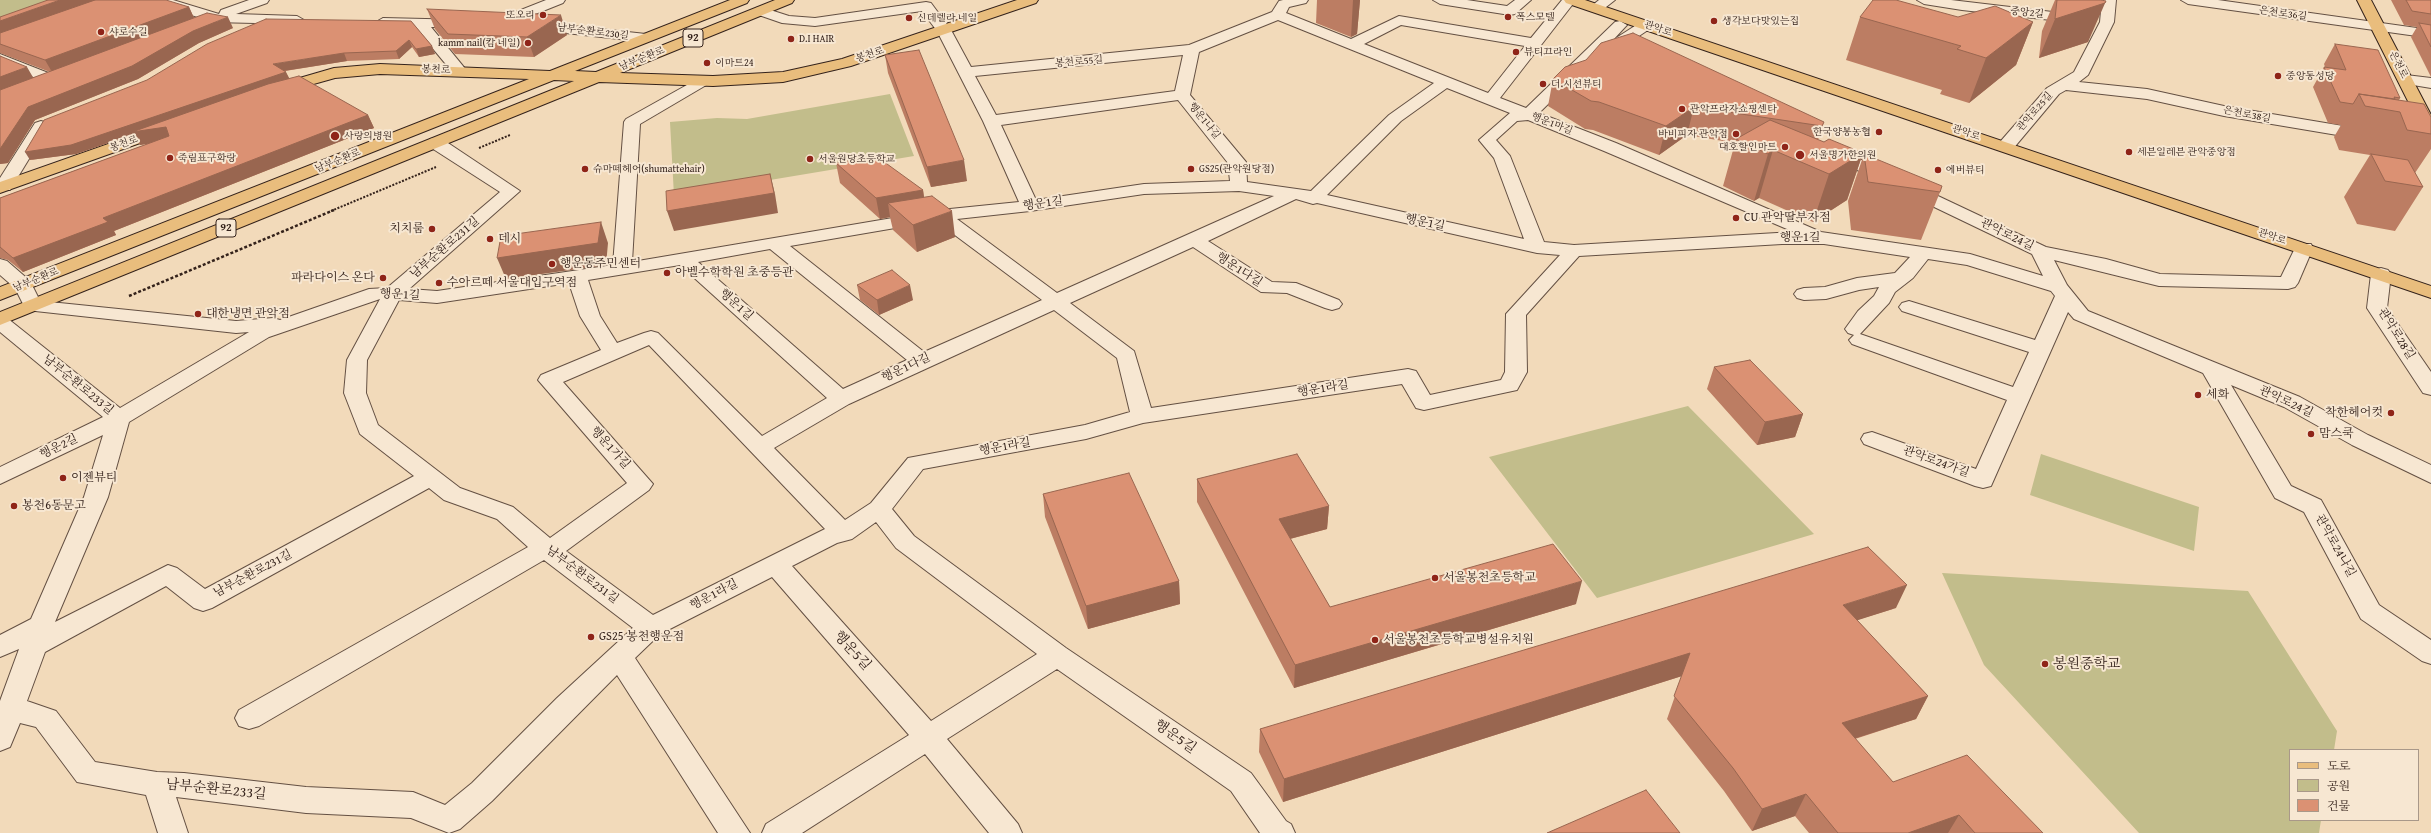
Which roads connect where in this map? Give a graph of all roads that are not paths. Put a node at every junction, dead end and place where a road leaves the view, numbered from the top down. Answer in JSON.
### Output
{"nodes":[{"id":1,"x":159,"y":0,"type":"edge"},
{"id":2,"x":262,"y":0,"type":"edge"},
{"id":3,"x":558,"y":0,"type":"edge"},
{"id":4,"x":742,"y":0,"type":"edge"},
{"id":5,"x":787,"y":0,"type":"edge"},
{"id":6,"x":1031,"y":0,"type":"edge"},
{"id":7,"x":1301,"y":0,"type":"edge"},
{"id":8,"x":1440,"y":0,"type":"edge"},
{"id":9,"x":1524,"y":0,"type":"edge"},
{"id":10,"x":1570,"y":0,"type":"edge"},
{"id":11,"x":1924,"y":0,"type":"edge"},
{"id":12,"x":2109,"y":0,"type":"edge"},
{"id":13,"x":2188,"y":0,"type":"edge"},
{"id":14,"x":2364,"y":0,"type":"edge"},
{"id":15,"x":1957,"y":3,"type":"edge"},
{"id":16,"x":1602,"y":4,"type":"edge"},
{"id":17,"x":2243,"y":4,"type":"edge"},
{"id":18,"x":761,"y":11,"type":"junction"},
{"id":19,"x":1278,"y":15,"type":"junction"},
{"id":20,"x":213,"y":18,"type":"junction"},
{"id":21,"x":273,"y":19,"type":"junction"},
{"id":22,"x":1626,"y":19,"type":"junction"},
{"id":23,"x":311,"y":20,"type":"edge"},
{"id":24,"x":365,"y":21,"type":"edge"},
{"id":25,"x":419,"y":22,"type":"junction"},
{"id":26,"x":2107,"y":22,"type":"junction"},
{"id":27,"x":498,"y":24,"type":"junction"},
{"id":28,"x":1646,"y":25,"type":"junction"},
{"id":29,"x":191,"y":26,"type":"edge"},
{"id":30,"x":2379,"y":28,"type":"junction"},
{"id":31,"x":944,"y":30,"type":"junction"},
{"id":32,"x":239,"y":33,"type":"edge"},
{"id":33,"x":2431,"y":34,"type":"edge"},
{"id":34,"x":646,"y":38,"type":"junction"},
{"id":35,"x":1535,"y":43,"type":"junction"},
{"id":36,"x":1350,"y":45,"type":"junction"},
{"id":37,"x":1192,"y":49,"type":"junction"},
{"id":38,"x":1636,"y":57,"type":"edge"},
{"id":39,"x":0,"y":59,"type":"edge"},
{"id":40,"x":459,"y":71,"type":"junction"},
{"id":41,"x":966,"y":72,"type":"junction"},
{"id":42,"x":66,"y":74,"type":"edge"},
{"id":43,"x":557,"y":75,"type":"junction"},
{"id":44,"x":599,"y":76,"type":"junction"},
{"id":45,"x":51,"y":79,"type":"junction"},
{"id":46,"x":2406,"y":80,"type":"junction"},
{"id":47,"x":703,"y":81,"type":"junction"},
{"id":48,"x":1445,"y":82,"type":"junction"},
{"id":49,"x":2431,"y":83,"type":"edge"},
{"id":50,"x":2064,"y":85,"type":"junction"},
{"id":51,"x":29,"y":88,"type":"edge"},
{"id":52,"x":261,"y":94,"type":"edge"},
{"id":53,"x":1182,"y":95,"type":"junction"},
{"id":54,"x":1490,"y":100,"type":"junction"},
{"id":55,"x":1528,"y":115,"type":"junction"},
{"id":56,"x":57,"y":118,"type":"edge"},
{"id":57,"x":991,"y":121,"type":"junction"},
{"id":58,"x":180,"y":123,"type":"edge"},
{"id":59,"x":439,"y":135,"type":"junction"},
{"id":60,"x":2384,"y":138,"type":"edge"},
{"id":61,"x":2428,"y":140,"type":"edge"},
{"id":62,"x":1820,"y":145,"type":"edge"},
{"id":63,"x":2006,"y":146,"type":"junction"},
{"id":64,"x":1239,"y":186,"type":"junction"},
{"id":65,"x":2,"y":187,"type":"edge"},
{"id":66,"x":1294,"y":193,"type":"junction"},
{"id":67,"x":1313,"y":199,"type":"junction"},
{"id":68,"x":1030,"y":206,"type":"junction"},
{"id":69,"x":940,"y":215,"type":"junction"},
{"id":70,"x":1824,"y":238,"type":"junction"},
{"id":71,"x":1194,"y":240,"type":"junction"},
{"id":72,"x":774,"y":243,"type":"junction"},
{"id":73,"x":1537,"y":247,"type":"junction"},
{"id":74,"x":2304,"y":248,"type":"junction"},
{"id":75,"x":1574,"y":251,"type":"junction"},
{"id":76,"x":2040,"y":251,"type":"junction"},
{"id":77,"x":1924,"y":253,"type":"junction"},
{"id":78,"x":684,"y":259,"type":"junction"},
{"id":79,"x":0,"y":265,"type":"edge"},
{"id":80,"x":622,"y":269,"type":"junction"},
{"id":81,"x":2381,"y":274,"type":"junction"},
{"id":82,"x":577,"y":276,"type":"junction"},
{"id":83,"x":1901,"y":278,"type":"junction"},
{"id":84,"x":23,"y":285,"type":"junction"},
{"id":85,"x":2061,"y":291,"type":"junction"},
{"id":86,"x":2431,"y":292,"type":"edge"},
{"id":87,"x":393,"y":293,"type":"junction"},
{"id":88,"x":0,"y":294,"type":"edge"},
{"id":89,"x":1804,"y":294,"type":"dead end"},
{"id":90,"x":1058,"y":301,"type":"junction"},
{"id":91,"x":1332,"y":304,"type":"dead end"},
{"id":92,"x":33,"y":306,"type":"junction"},
{"id":93,"x":1909,"y":307,"type":"dead end"},
{"id":94,"x":0,"y":319,"type":"edge"},
{"id":95,"x":0,"y":322,"type":"edge"},
{"id":96,"x":290,"y":323,"type":"junction"},
{"id":97,"x":2041,"y":349,"type":"junction"},
{"id":98,"x":613,"y":352,"type":"junction"},
{"id":99,"x":922,"y":361,"type":"junction"},
{"id":100,"x":2211,"y":369,"type":"junction"},
{"id":101,"x":2431,"y":388,"type":"edge"},
{"id":102,"x":2019,"y":397,"type":"junction"},
{"id":103,"x":841,"y":399,"type":"junction"},
{"id":104,"x":1142,"y":416,"type":"junction"},
{"id":105,"x":118,"y":418,"type":"junction"},
{"id":106,"x":1872,"y":438,"type":"dead end"},
{"id":107,"x":760,"y":447,"type":"junction"},
{"id":108,"x":2431,"y":475,"type":"edge"},
{"id":109,"x":0,"y":476,"type":"edge"},
{"id":110,"x":431,"y":477,"type":"junction"},
{"id":111,"x":879,"y":509,"type":"junction"},
{"id":112,"x":843,"y":533,"type":"junction"},
{"id":113,"x":548,"y":549,"type":"junction"},
{"id":114,"x":775,"y":564,"type":"junction"},
{"id":115,"x":651,"y":627,"type":"junction"},
{"id":116,"x":38,"y":635,"type":"junction"},
{"id":117,"x":0,"y":647,"type":"edge"},
{"id":118,"x":2431,"y":654,"type":"edge"},
{"id":119,"x":1057,"y":655,"type":"junction"},
{"id":120,"x":613,"y":663,"type":"junction"},
{"id":121,"x":10,"y":710,"type":"junction"},
{"id":122,"x":249,"y":718,"type":"dead end"},
{"id":123,"x":929,"y":738,"type":"junction"},
{"id":124,"x":0,"y":739,"type":"edge"},
{"id":125,"x":157,"y":784,"type":"junction"},
{"id":126,"x":451,"y":826,"type":"edge"},
{"id":127,"x":173,"y":833,"type":"edge"},
{"id":128,"x":735,"y":833,"type":"edge"},
{"id":129,"x":777,"y":833,"type":"edge"},
{"id":130,"x":1007,"y":833,"type":"edge"},
{"id":131,"x":1280,"y":833,"type":"edge"}],
"edges":[{"from":1,"to":20,"type":"street"},
{"from":2,"to":20,"type":"street"},
{"from":3,"to":27,"type":"street"},
{"from":4,"to":34,"type":"main road","name":"남부순환로","number":"92"},
{"from":5,"to":18,"type":"main road","name":"남부순환로","number":"92"},
{"from":6,"to":31,"type":"main road","name":"봉천로"},
{"from":7,"to":19,"type":"street"},
{"from":8,"to":9,"type":"street"},
{"from":10,"to":16,"type":"main road","name":"관악로"},
{"from":10,"to":35,"type":"street","name":"관악로"},
{"from":11,"to":15,"type":"street","name":"중앙2길"},
{"from":12,"to":26,"type":"street","name":"관악로25길"},
{"from":13,"to":17,"type":"street","name":"은천로36길"},
{"from":14,"to":30,"type":"main road","name":"은천로"},
{"from":15,"to":26,"type":"street","name":"중앙2길"},
{"from":16,"to":22,"type":"main road","name":"관악로"},
{"from":17,"to":30,"type":"street","name":"은천로36길"},
{"from":18,"to":31,"type":"street"},
{"from":18,"to":44,"type":"main road","name":"남부순환로","number":"92"},
{"from":19,"to":36,"type":"street","name":"행운1마길"},
{"from":19,"to":37,"type":"street"},
{"from":20,"to":21,"type":"street"},
{"from":20,"to":29,"type":"street"},
{"from":21,"to":23,"type":"street"},
{"from":21,"to":32,"type":"street"},
{"from":22,"to":28,"type":"main road","name":"관악로"},
{"from":22,"to":55,"type":"street"},
{"from":24,"to":25,"type":"street","name":"남부순환로230길"},
{"from":25,"to":27,"type":"street","name":"남부순환로230길"},
{"from":25,"to":40,"type":"street","name":"봉천로"},
{"from":26,"to":50,"type":"street","name":"관악로25길"},
{"from":27,"to":34,"type":"street","name":"남부순환로230길"},
{"from":28,"to":38,"type":"street"},
{"from":28,"to":63,"type":"main road","name":"관악로"},
{"from":30,"to":33,"type":"street","name":"은천로36길"},
{"from":30,"to":46,"type":"main road","name":"은천로"},
{"from":31,"to":41,"type":"street"},
{"from":31,"to":47,"type":"main road","name":"봉천로"},
{"from":34,"to":43,"type":"main road","name":"남부순환로","number":"92"},
{"from":35,"to":36,"type":"street"},
{"from":35,"to":54,"type":"street","name":"관악로"},
{"from":36,"to":48,"type":"street","name":"행운1마길"},
{"from":37,"to":41,"type":"street","name":"봉천로55길"},
{"from":37,"to":53,"type":"street","name":"행운1나길"},
{"from":39,"to":45,"type":"street"},
{"from":40,"to":43,"type":"main road","name":"봉천로"},
{"from":40,"to":52,"type":"main road","name":"봉천로"},
{"from":41,"to":57,"type":"street"},
{"from":42,"to":45,"type":"street"},
{"from":43,"to":44,"type":"main road","name":"봉천로"},
{"from":43,"to":59,"type":"main road","name":"남부순환로","number":"92"},
{"from":44,"to":47,"type":"main road","name":"봉천로"},
{"from":44,"to":59,"type":"main road","name":"남부순환로","number":"92"},
{"from":45,"to":51,"type":"street"},
{"from":46,"to":49,"type":"street"},
{"from":46,"to":61,"type":"main road","name":"은천로"},
{"from":47,"to":80,"type":"street","name":"봉천로"},
{"from":48,"to":54,"type":"street","name":"행운1마길"},
{"from":48,"to":67,"type":"street"},
{"from":50,"to":60,"type":"street","name":"은천로38길"},
{"from":50,"to":63,"type":"street","name":"관악로25길"},
{"from":53,"to":57,"type":"street"},
{"from":53,"to":64,"type":"street","name":"행운1나길"},
{"from":54,"to":55,"type":"street","name":"행운1마길"},
{"from":55,"to":70,"type":"street","name":"행운1마길"},
{"from":55,"to":73,"type":"street"},
{"from":56,"to":65,"type":"street"},
{"from":57,"to":68,"type":"street"},
{"from":58,"to":65,"type":"main road","name":"봉천로"},
{"from":59,"to":84,"type":"main road","name":"남부순환로","number":"92"},
{"from":59,"to":87,"type":"street","name":"남부순환로231길"},
{"from":59,"to":92,"type":"main road","name":"남부순환로","number":"92"},
{"from":62,"to":76,"type":"street","name":"관악로24길"},
{"from":63,"to":74,"type":"main road","name":"관악로"},
{"from":64,"to":66,"type":"street","name":"행운1길"},
{"from":64,"to":68,"type":"street","name":"행운1길"},
{"from":66,"to":67,"type":"street","name":"행운1길"},
{"from":66,"to":71,"type":"street","name":"행운1다길"},
{"from":67,"to":73,"type":"street","name":"행운1길"},
{"from":68,"to":69,"type":"street","name":"행운1길"},
{"from":69,"to":72,"type":"street","name":"행운1길"},
{"from":69,"to":90,"type":"street"},
{"from":70,"to":75,"type":"street","name":"행운1길"},
{"from":70,"to":77,"type":"street","name":"행운1길"},
{"from":71,"to":90,"type":"street","name":"행운1다길"},
{"from":71,"to":91,"type":"street","name":"행운1다길"},
{"from":72,"to":78,"type":"street","name":"행운1길"},
{"from":72,"to":99,"type":"street"},
{"from":73,"to":75,"type":"street","name":"행운1길"},
{"from":74,"to":76,"type":"street"},
{"from":74,"to":81,"type":"main road","name":"관악로"},
{"from":75,"to":104,"type":"street","name":"행운1라길"},
{"from":76,"to":85,"type":"street","name":"관악로24길"},
{"from":77,"to":83,"type":"street"},
{"from":77,"to":85,"type":"street","name":"행운1길"},
{"from":78,"to":80,"type":"street","name":"행운1길"},
{"from":78,"to":103,"type":"street","name":"행운1길"},
{"from":79,"to":84,"type":"street"},
{"from":80,"to":82,"type":"street","name":"행운1길"},
{"from":81,"to":86,"type":"main road","name":"관악로"},
{"from":81,"to":101,"type":"street","name":"관악로28길"},
{"from":82,"to":87,"type":"street","name":"행운1길"},
{"from":82,"to":98,"type":"street"},
{"from":83,"to":89,"type":"street"},
{"from":83,"to":102,"type":"street"},
{"from":84,"to":88,"type":"main road","name":"남부순환로","number":"92"},
{"from":84,"to":92,"type":"street"},
{"from":85,"to":97,"type":"street","name":"관악로24가길"},
{"from":85,"to":100,"type":"street","name":"관악로24길"},
{"from":87,"to":96,"type":"street","name":"행운1길"},
{"from":87,"to":110,"type":"street","name":"남부순환로231길"},
{"from":90,"to":99,"type":"street","name":"행운1다길"},
{"from":90,"to":104,"type":"street"},
{"from":92,"to":94,"type":"main road","name":"남부순환로","number":"92"},
{"from":92,"to":96,"type":"street","name":"남부순환로"},
{"from":93,"to":97,"type":"street"},
{"from":95,"to":105,"type":"street","name":"남부순환로233길"},
{"from":96,"to":105,"type":"street","name":"행운1길"},
{"from":97,"to":102,"type":"street","name":"관악로24가길"},
{"from":98,"to":107,"type":"street","name":"행운1가길"},
{"from":98,"to":113,"type":"street","name":"행운1가길"},
{"from":99,"to":103,"type":"street","name":"행운1다길"},
{"from":100,"to":108,"type":"street","name":"관악로24길"},
{"from":100,"to":118,"type":"street","name":"관악로24나길"},
{"from":102,"to":106,"type":"street","name":"관악로24가길"},
{"from":103,"to":107,"type":"street","name":"행운1다길"},
{"from":104,"to":111,"type":"street","name":"행운1라길"},
{"from":105,"to":109,"type":"street","name":"행운2길"},
{"from":105,"to":116,"type":"street","name":"남부순환로233길"},
{"from":107,"to":112,"type":"street","name":"행운1가길"},
{"from":110,"to":113,"type":"street","name":"남부순환로231길"},
{"from":110,"to":116,"type":"street","name":"남부순환로231길"},
{"from":111,"to":112,"type":"street","name":"행운1라길"},
{"from":111,"to":119,"type":"street","name":"행운5길"},
{"from":112,"to":114,"type":"street","name":"행운1라길"},
{"from":113,"to":115,"type":"street","name":"남부순환로231길"},
{"from":113,"to":122,"type":"street"},
{"from":114,"to":115,"type":"street","name":"행운1라길"},
{"from":114,"to":123,"type":"street","name":"행운5길"},
{"from":115,"to":120,"type":"street","name":"행운1라길"},
{"from":116,"to":117,"type":"street"},
{"from":116,"to":121,"type":"street","name":"남부순환로233길"},
{"from":119,"to":123,"type":"street"},
{"from":119,"to":131,"type":"street","name":"행운5길"},
{"from":120,"to":126,"type":"street","name":"행운1라길"},
{"from":120,"to":128,"type":"street"},
{"from":121,"to":124,"type":"street","name":"남부순환로233길"},
{"from":121,"to":125,"type":"street","name":"남부순환로233길"},
{"from":123,"to":129,"type":"street"},
{"from":123,"to":130,"type":"street","name":"행운5길"},
{"from":125,"to":126,"type":"street","name":"남부순환로233길"},
{"from":125,"to":127,"type":"street"}]}
